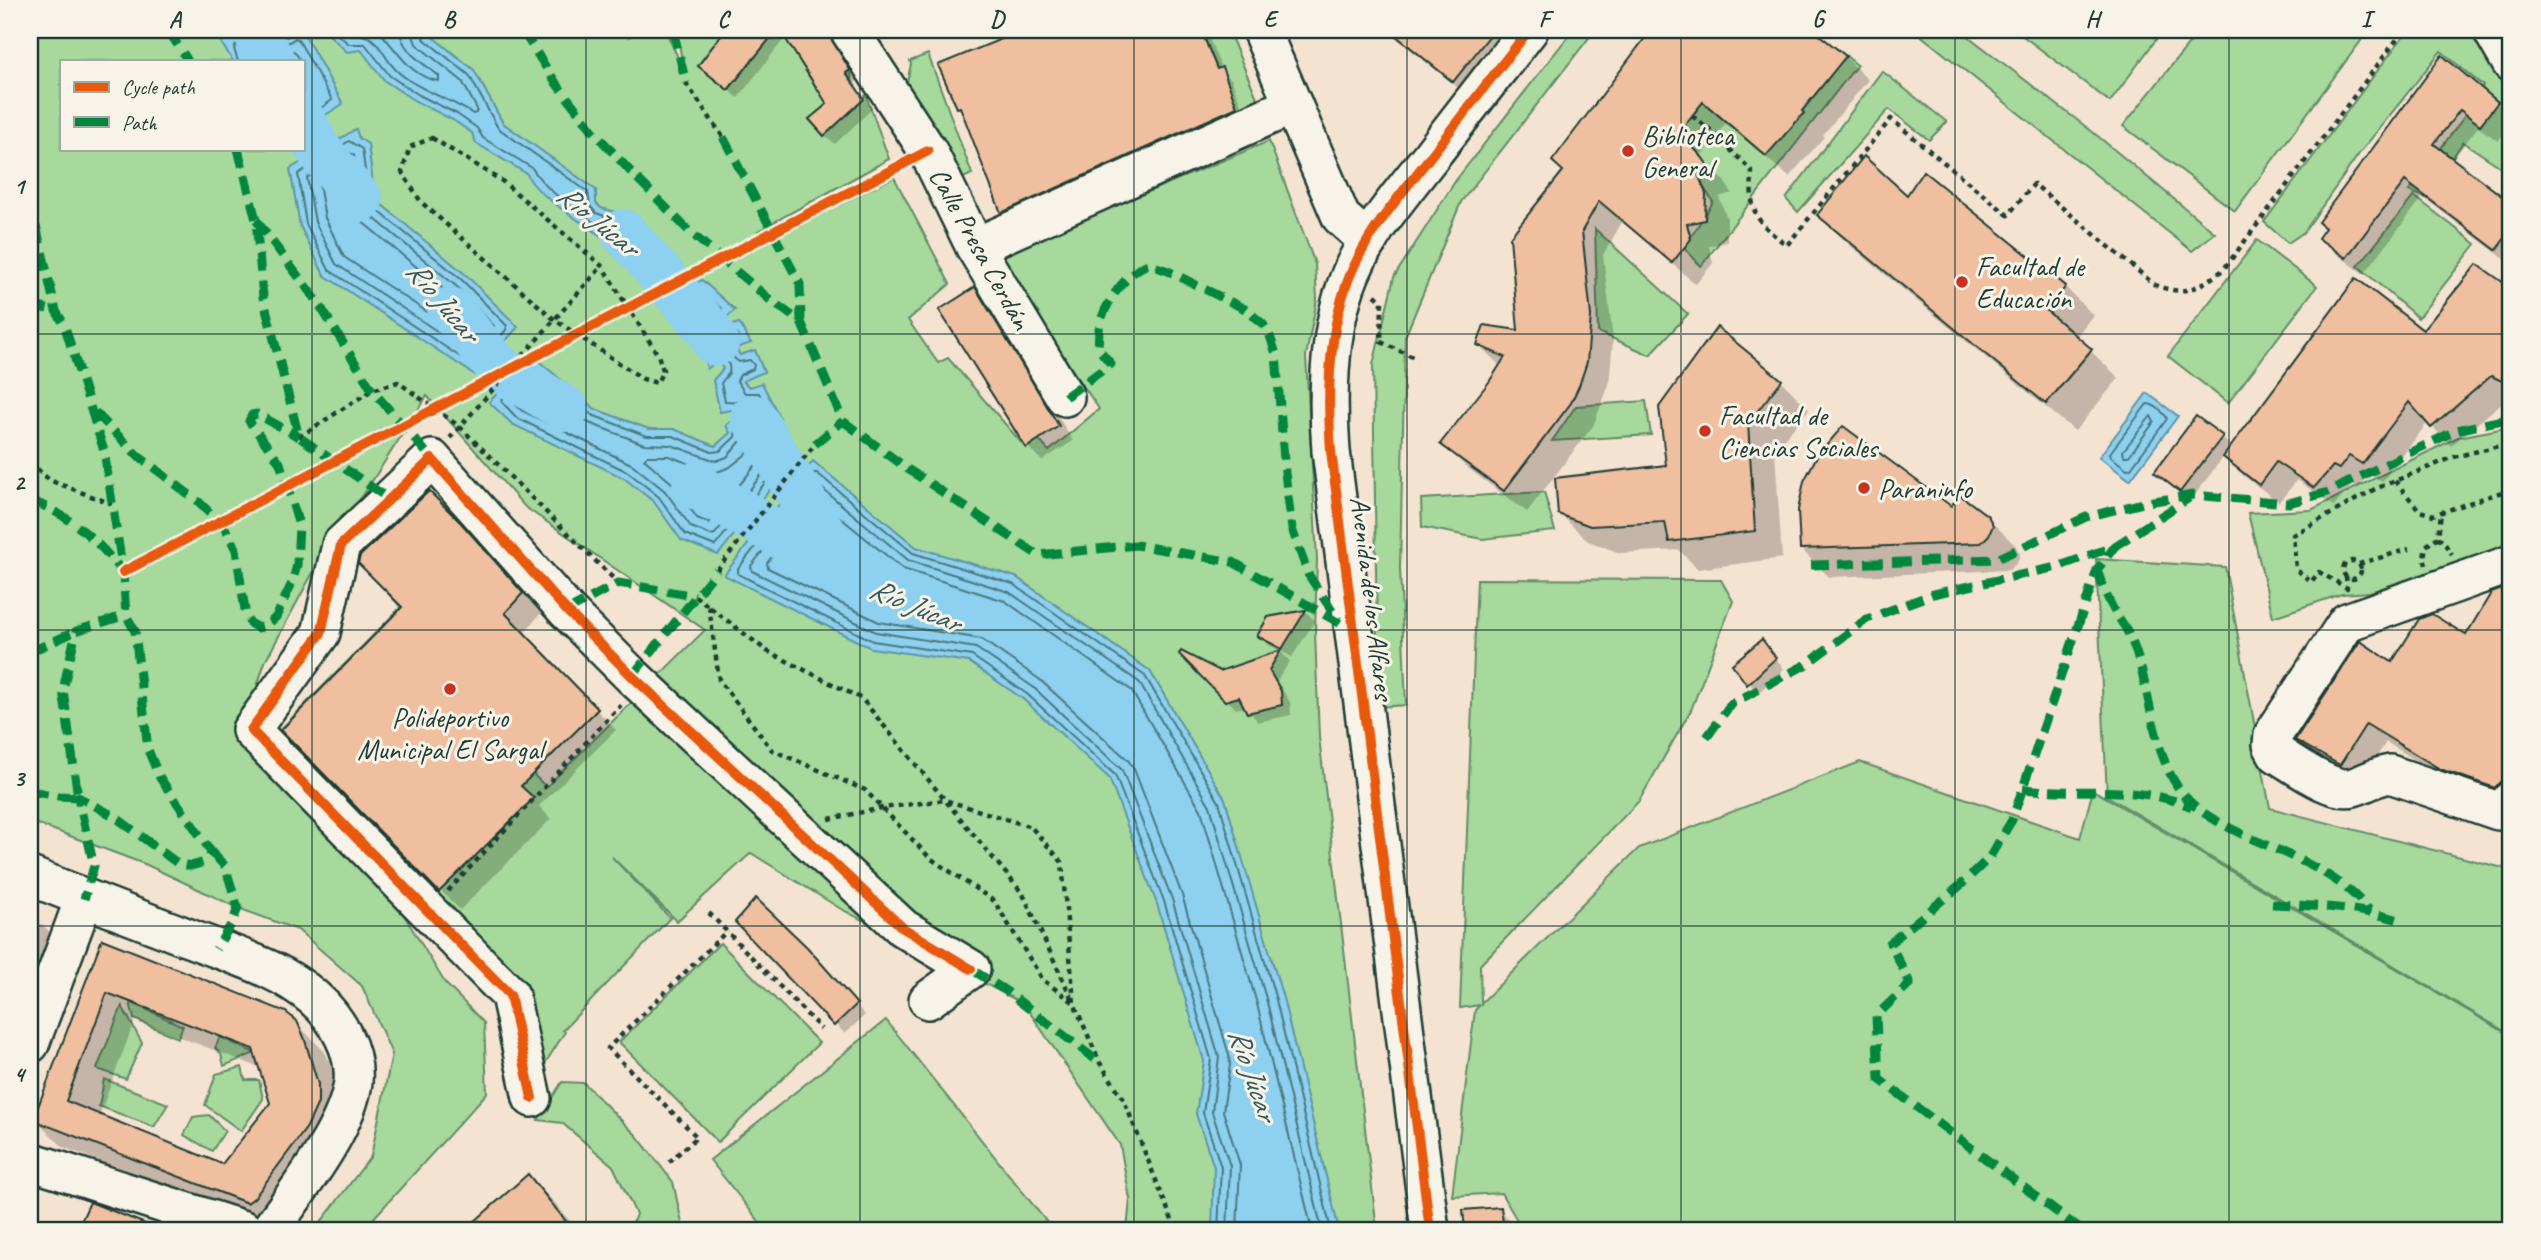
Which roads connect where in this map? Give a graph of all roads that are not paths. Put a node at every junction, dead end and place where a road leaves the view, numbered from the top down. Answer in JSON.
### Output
{"nodes":[{"id":1,"x":849,"y":30,"type":"edge"},
{"id":2,"x":1261,"y":30,"type":"edge"},
{"id":3,"x":1529,"y":30,"type":"edge"},
{"id":4,"x":2492,"y":30,"type":"edge"},
{"id":5,"x":2511,"y":63,"type":"edge"},
{"id":6,"x":1293,"y":106,"type":"junction"},
{"id":7,"x":1368,"y":241,"type":"junction"},
{"id":8,"x":975,"y":247,"type":"junction"},
{"id":9,"x":1065,"y":397,"type":"dead end"},
{"id":10,"x":2511,"y":564,"type":"edge"},
{"id":11,"x":2511,"y":800,"type":"edge"},
{"id":12,"x":30,"y":876,"type":"edge"},
{"id":13,"x":84,"y":898,"type":"junction"},
{"id":14,"x":940,"y":949,"type":"junction"},
{"id":15,"x":30,"y":1044,"type":"edge"},
{"id":16,"x":532,"y":1098,"type":"dead end"},
{"id":17,"x":30,"y":1161,"type":"edge"},
{"id":18,"x":244,"y":1230,"type":"edge"},
{"id":19,"x":270,"y":1230,"type":"edge"},
{"id":20,"x":1430,"y":1230,"type":"edge"}],
"edges":[{"from":1,"to":8,"type":"street","name":"Calle Presa Cerdán"},
{"from":2,"to":6,"type":"street"},
{"from":3,"to":7,"type":"street","name":"Avenida de los Alfares"},
{"from":4,"to":5,"type":"street"},
{"from":6,"to":7,"type":"street"},
{"from":6,"to":8,"type":"street"},
{"from":7,"to":20,"type":"street","name":"Avenida de los Alfares"},
{"from":8,"to":9,"type":"street","name":"Calle Presa Cerdán"},
{"from":10,"to":11,"type":"street"},
{"from":12,"to":13,"type":"street"},
{"from":13,"to":15,"type":"street"},
{"from":13,"to":19,"type":"street"},
{"from":14,"to":14,"type":"street"},
{"from":14,"to":16,"type":"street"},
{"from":17,"to":18,"type":"street"}]}
